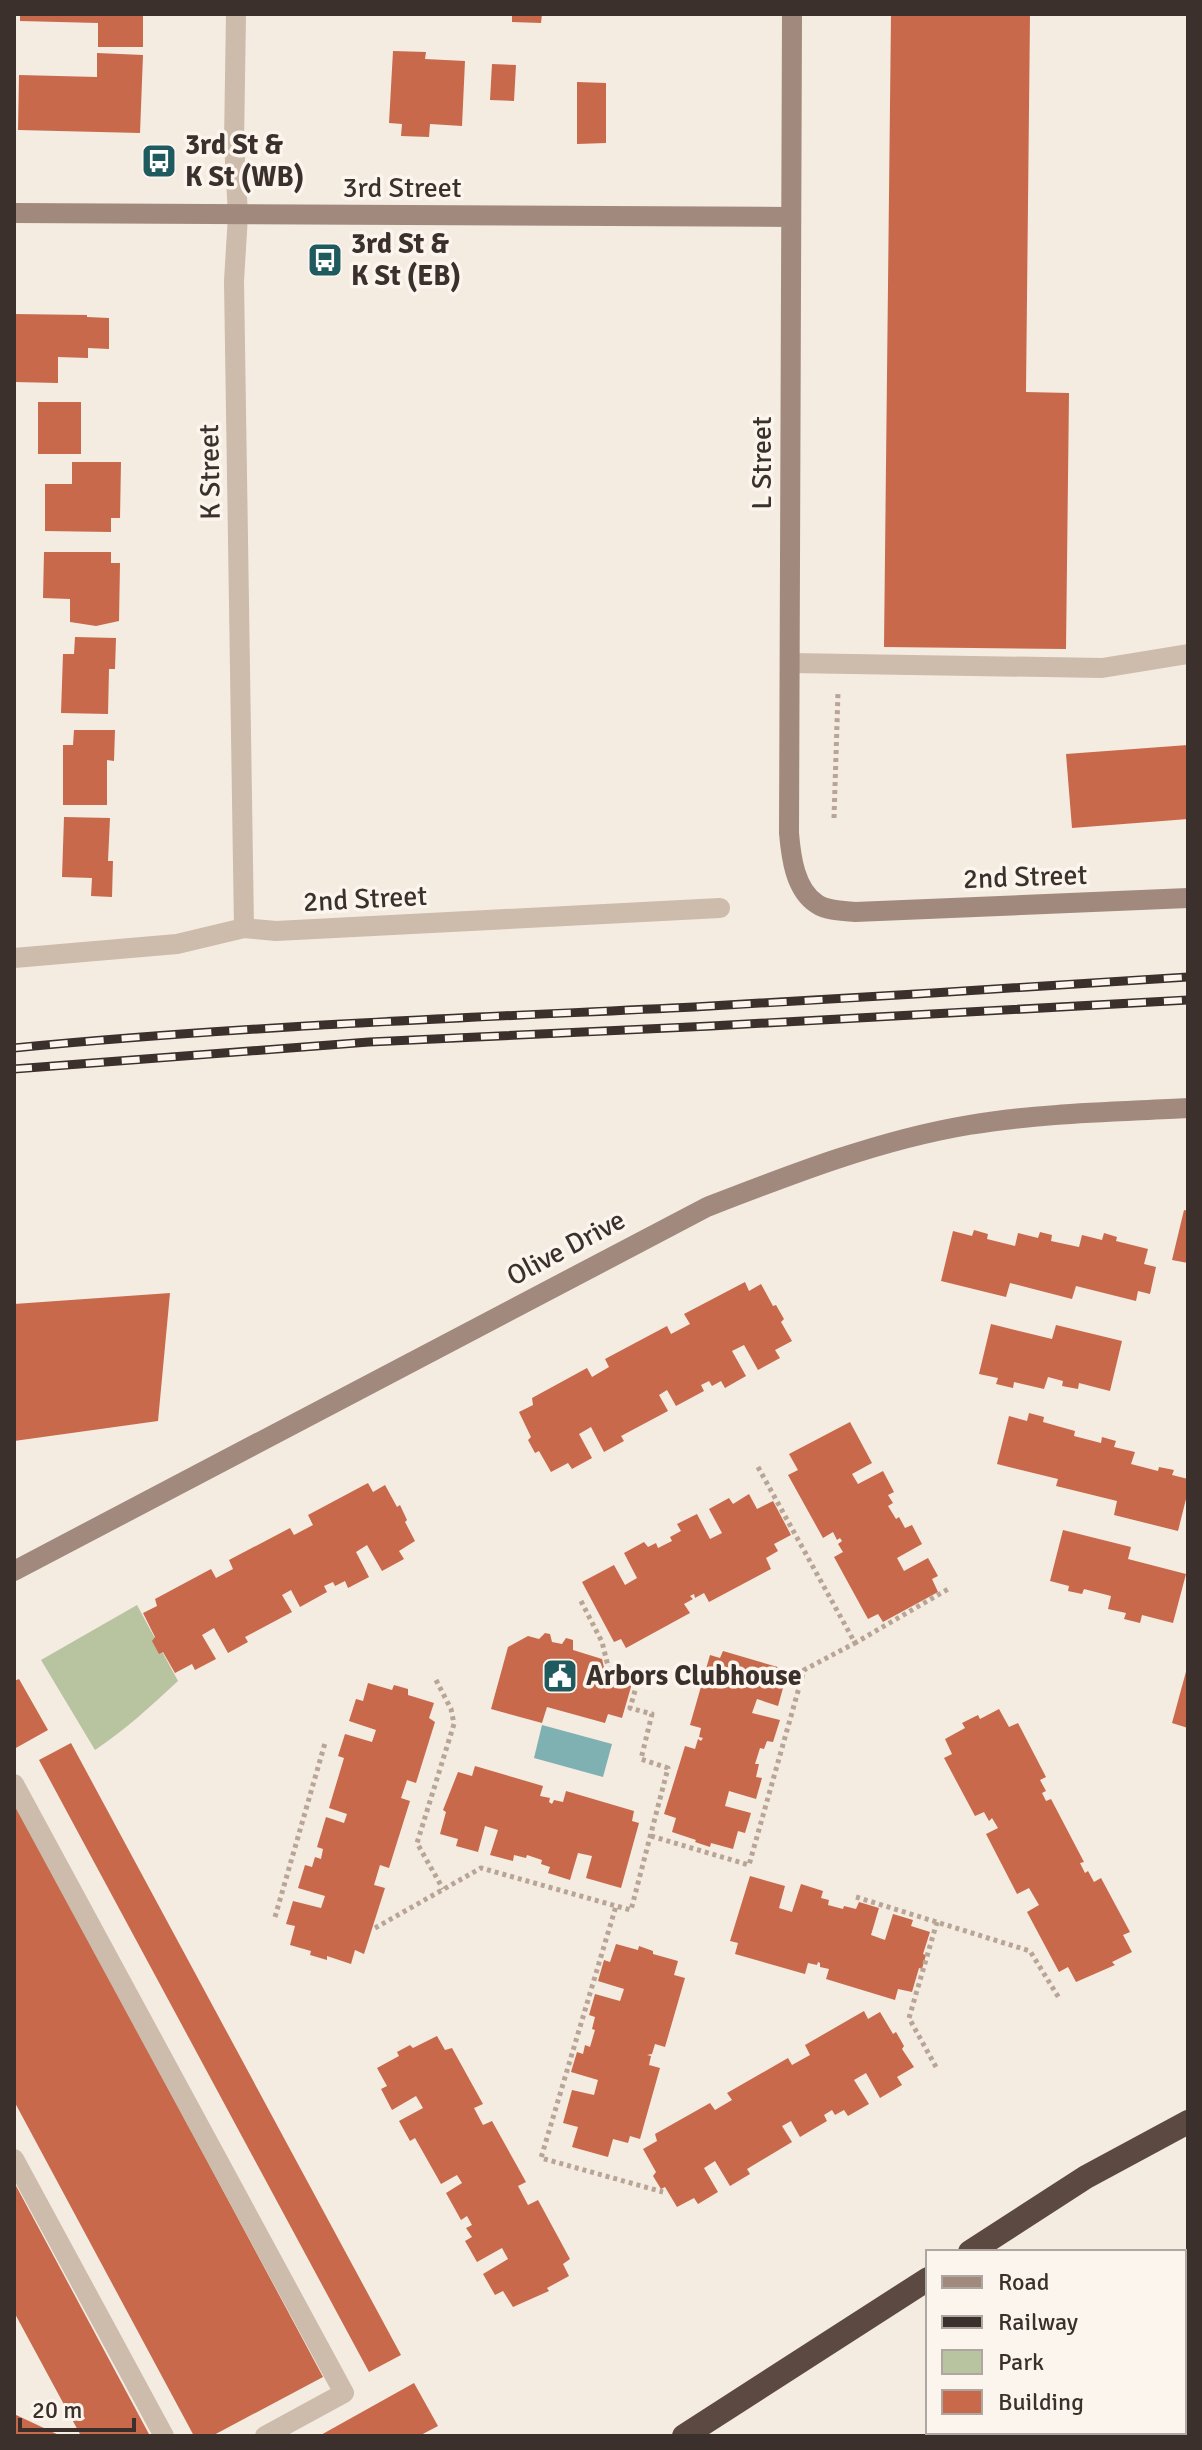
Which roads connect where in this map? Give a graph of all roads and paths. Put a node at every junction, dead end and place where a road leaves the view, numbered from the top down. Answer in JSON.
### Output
{"nodes":[{"id":1,"x":236,"y":14,"type":"edge"},
{"id":2,"x":792,"y":14,"type":"edge"},
{"id":3,"x":14,"y":213,"type":"edge"},
{"id":4,"x":238,"y":215,"type":"junction"},
{"id":5,"x":790,"y":217,"type":"junction"},
{"id":6,"x":1188,"y":654,"type":"edge"},
{"id":7,"x":790,"y":663,"type":"junction"},
{"id":8,"x":834,"y":663,"type":"junction"},
{"id":9,"x":834,"y":818,"type":"dead end"},
{"id":10,"x":1188,"y":898,"type":"edge"},
{"id":11,"x":818,"y":905,"type":"joint"},
{"id":12,"x":720,"y":908,"type":"dead end"},
{"id":13,"x":244,"y":928,"type":"junction"},
{"id":14,"x":14,"y":958,"type":"edge"},
{"id":15,"x":1188,"y":1108,"type":"edge"},
{"id":16,"x":758,"y":1467,"type":"dead end"},
{"id":17,"x":14,"y":1571,"type":"edge"},
{"id":18,"x":950,"y":1588,"type":"dead end"},
{"id":19,"x":581,"y":1601,"type":"dead end"},
{"id":20,"x":855,"y":1643,"type":"junction"},
{"id":21,"x":436,"y":1680,"type":"dead end"},
{"id":22,"x":325,"y":1743,"type":"dead end"},
{"id":23,"x":14,"y":1784,"type":"edge"},
{"id":24,"x":651,"y":1836,"type":"junction"},
{"id":25,"x":443,"y":1889,"type":"junction"},
{"id":26,"x":856,"y":1897,"type":"dead end"},
{"id":27,"x":616,"y":1906,"type":"junction"},
{"id":28,"x":275,"y":1917,"type":"dead end"},
{"id":29,"x":937,"y":1922,"type":"junction"},
{"id":30,"x":375,"y":1928,"type":"dead end"},
{"id":31,"x":1059,"y":1998,"type":"dead end"},
{"id":32,"x":936,"y":2067,"type":"dead end"},
{"id":33,"x":1188,"y":2122,"type":"edge"},
{"id":34,"x":14,"y":2159,"type":"edge"},
{"id":35,"x":663,"y":2192,"type":"dead end"},
{"id":36,"x":973,"y":2250,"type":"edge"},
{"id":37,"x":926,"y":2280,"type":"edge"},
{"id":38,"x":684,"y":2435,"type":"edge"},
{"id":39,"x":164,"y":2436,"type":"edge"},
{"id":40,"x":265,"y":2436,"type":"edge"}],
"edges":[{"from":1,"to":4,"type":"street","name":"K Street"},
{"from":2,"to":5,"type":"street","name":"L Street"},
{"from":3,"to":4,"type":"street","name":"3rd Street"},
{"from":4,"to":5,"type":"street","name":"3rd Street"},
{"from":4,"to":13,"type":"street","name":"K Street"},
{"from":5,"to":7,"type":"street","name":"L Street"},
{"from":6,"to":8,"type":"street"},
{"from":7,"to":8,"type":"street"},
{"from":7,"to":11,"type":"street","name":"L Street"},
{"from":8,"to":9,"type":"path"},
{"from":10,"to":11,"type":"street","name":"2nd Street"},
{"from":12,"to":13,"type":"street","name":"2nd Street"},
{"from":13,"to":14,"type":"street","name":"2nd Street"},
{"from":15,"to":17,"type":"street","name":"Olive Drive"},
{"from":16,"to":20,"type":"path"},
{"from":18,"to":20,"type":"path"},
{"from":19,"to":24,"type":"path"},
{"from":20,"to":24,"type":"path"},
{"from":21,"to":25,"type":"path"},
{"from":22,"to":28,"type":"path"},
{"from":23,"to":40,"type":"street"},
{"from":24,"to":27,"type":"path"},
{"from":25,"to":27,"type":"path"},
{"from":25,"to":30,"type":"path"},
{"from":26,"to":29,"type":"path"},
{"from":27,"to":35,"type":"path"},
{"from":29,"to":31,"type":"path"},
{"from":29,"to":32,"type":"path"},
{"from":33,"to":36,"type":"highway"},
{"from":34,"to":39,"type":"street"},
{"from":37,"to":38,"type":"highway"}]}
